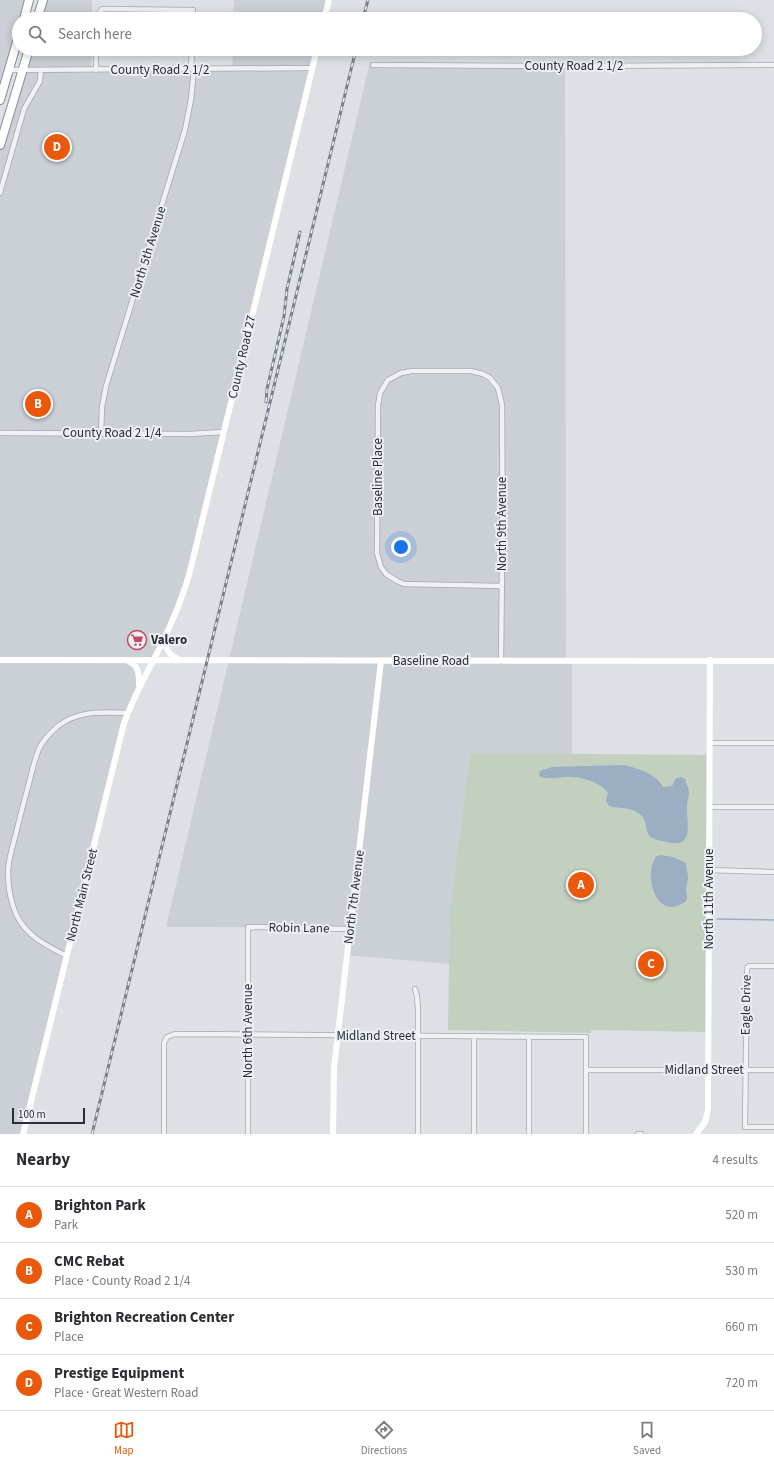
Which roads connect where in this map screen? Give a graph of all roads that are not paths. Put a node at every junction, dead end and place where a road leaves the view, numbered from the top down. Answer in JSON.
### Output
{"nodes":[{"id":1,"x":29,"y":0,"type":"edge"},
{"id":2,"x":43,"y":0,"type":"edge"},
{"id":3,"x":329,"y":0,"type":"edge"},
{"id":4,"x":26,"y":12,"type":"edge"},
{"id":5,"x":39,"y":12,"type":"edge"},
{"id":6,"x":99,"y":12,"type":"edge"},
{"id":7,"x":193,"y":12,"type":"edge"},
{"id":8,"x":326,"y":12,"type":"edge"},
{"id":9,"x":13,"y":56,"type":"edge"},
{"id":10,"x":27,"y":56,"type":"edge"},
{"id":11,"x":96,"y":56,"type":"edge"},
{"id":12,"x":192,"y":56,"type":"edge"},
{"id":13,"x":315,"y":56,"type":"edge"},
{"id":14,"x":373,"y":64,"type":"dead end"},
{"id":15,"x":774,"y":65,"type":"edge"},
{"id":16,"x":312,"y":68,"type":"junction"},
{"id":17,"x":23,"y":69,"type":"junction"},
{"id":18,"x":192,"y":69,"type":"junction"},
{"id":19,"x":9,"y":70,"type":"junction"},
{"id":20,"x":41,"y":70,"type":"junction"},
{"id":21,"x":96,"y":70,"type":"junction"},
{"id":22,"x":0,"y":100,"type":"edge"},
{"id":23,"x":0,"y":145,"type":"edge"},
{"id":24,"x":0,"y":193,"type":"edge"},
{"id":25,"x":498,"y":388,"type":"joint"},
{"id":26,"x":224,"y":432,"type":"junction"},
{"id":27,"x":0,"y":433,"type":"edge"},
{"id":28,"x":101,"y":434,"type":"junction"},
{"id":29,"x":502,"y":586,"type":"junction"},
{"id":30,"x":165,"y":636,"type":"junction"},
{"id":31,"x":0,"y":660,"type":"edge"},
{"id":32,"x":710,"y":660,"type":"junction"},
{"id":33,"x":126,"y":661,"type":"junction"},
{"id":34,"x":153,"y":661,"type":"junction"},
{"id":35,"x":181,"y":661,"type":"junction"},
{"id":36,"x":381,"y":661,"type":"junction"},
{"id":37,"x":500,"y":661,"type":"junction"},
{"id":38,"x":774,"y":661,"type":"edge"},
{"id":39,"x":139,"y":686,"type":"junction"},
{"id":40,"x":128,"y":713,"type":"junction"},
{"id":41,"x":710,"y":743,"type":"junction"},
{"id":42,"x":774,"y":743,"type":"edge"},
{"id":43,"x":709,"y":807,"type":"junction"},
{"id":44,"x":774,"y":807,"type":"edge"},
{"id":45,"x":709,"y":870,"type":"junction"},
{"id":46,"x":774,"y":872,"type":"edge"},
{"id":47,"x":248,"y":927,"type":"joint"},
{"id":48,"x":350,"y":929,"type":"junction"},
{"id":49,"x":67,"y":956,"type":"junction"},
{"id":50,"x":774,"y":966,"type":"edge"},
{"id":51,"x":414,"y":989,"type":"dead end"},
{"id":52,"x":248,"y":1034,"type":"junction"},
{"id":53,"x":338,"y":1036,"type":"junction"},
{"id":54,"x":418,"y":1036,"type":"junction"},
{"id":55,"x":474,"y":1036,"type":"junction"},
{"id":56,"x":530,"y":1037,"type":"junction"},
{"id":57,"x":586,"y":1070,"type":"junction"},
{"id":58,"x":746,"y":1070,"type":"junction"},
{"id":59,"x":774,"y":1070,"type":"edge"},
{"id":60,"x":708,"y":1071,"type":"junction"},
{"id":61,"x":774,"y":1127,"type":"edge"},
{"id":62,"x":23,"y":1134,"type":"edge"},
{"id":63,"x":164,"y":1134,"type":"edge"},
{"id":64,"x":248,"y":1134,"type":"edge"},
{"id":65,"x":333,"y":1134,"type":"edge"},
{"id":66,"x":418,"y":1134,"type":"edge"},
{"id":67,"x":474,"y":1134,"type":"edge"},
{"id":68,"x":529,"y":1134,"type":"edge"},
{"id":69,"x":586,"y":1134,"type":"edge"},
{"id":70,"x":696,"y":1134,"type":"edge"}],
"edges":[{"from":1,"to":4,"type":"highway"},
{"from":2,"to":5,"type":"highway"},
{"from":3,"to":8,"type":"street"},
{"from":6,"to":7,"type":"street"},
{"from":9,"to":19,"type":"highway"},
{"from":10,"to":17,"type":"highway"},
{"from":11,"to":21,"type":"street"},
{"from":12,"to":18,"type":"street","name":"North 5th Avenue"},
{"from":13,"to":16,"type":"street","name":"County Road 27"},
{"from":14,"to":15,"type":"street","name":"County Road 2 1/2"},
{"from":16,"to":18,"type":"street","name":"County Road 2 1/2"},
{"from":16,"to":26,"type":"street","name":"County Road 27"},
{"from":17,"to":19,"type":"street","name":"County Road 2 1/2"},
{"from":17,"to":20,"type":"street","name":"County Road 2 1/2"},
{"from":17,"to":23,"type":"highway"},
{"from":18,"to":21,"type":"street","name":"County Road 2 1/2"},
{"from":18,"to":28,"type":"street","name":"North 5th Avenue"},
{"from":19,"to":22,"type":"highway"},
{"from":20,"to":21,"type":"street","name":"County Road 2 1/2"},
{"from":20,"to":24,"type":"street"},
{"from":25,"to":29,"type":"street","name":"North 9th Avenue"},
{"from":25,"to":29,"type":"street","name":"Baseline Place"},
{"from":26,"to":28,"type":"street","name":"County Road 2 1/4"},
{"from":26,"to":30,"type":"street","name":"County Road 27"},
{"from":27,"to":28,"type":"street","name":"County Road 2 1/4"},
{"from":29,"to":37,"type":"street","name":"North 9th Avenue"},
{"from":30,"to":34,"type":"street","name":"County Road 27"},
{"from":30,"to":35,"type":"street"},
{"from":31,"to":33,"type":"street","name":"Baseline Road"},
{"from":32,"to":37,"type":"street","name":"Baseline Road"},
{"from":32,"to":38,"type":"street","name":"Baseline Road"},
{"from":32,"to":41,"type":"street","name":"North 11th Avenue"},
{"from":33,"to":34,"type":"street","name":"Baseline Road"},
{"from":33,"to":39,"type":"street"},
{"from":34,"to":35,"type":"street","name":"Baseline Road"},
{"from":34,"to":39,"type":"street","name":"North Main Street"},
{"from":35,"to":36,"type":"street","name":"Baseline Road"},
{"from":36,"to":37,"type":"street","name":"Baseline Road"},
{"from":36,"to":48,"type":"street","name":"North 7th Avenue"},
{"from":39,"to":40,"type":"street","name":"North Main Street"},
{"from":40,"to":49,"type":"street","name":"North Main Street"},
{"from":40,"to":49,"type":"street"},
{"from":41,"to":42,"type":"street"},
{"from":41,"to":43,"type":"street","name":"North 11th Avenue"},
{"from":43,"to":44,"type":"street"},
{"from":43,"to":45,"type":"street","name":"North 11th Avenue"},
{"from":45,"to":46,"type":"street"},
{"from":45,"to":60,"type":"street","name":"North 11th Avenue"},
{"from":47,"to":48,"type":"street","name":"Robin Lane"},
{"from":47,"to":52,"type":"street","name":"North 6th Avenue"},
{"from":48,"to":53,"type":"street","name":"North 7th Avenue"},
{"from":49,"to":62,"type":"street","name":"North Main Street"},
{"from":50,"to":58,"type":"street","name":"Eagle Drive"},
{"from":51,"to":54,"type":"street"},
{"from":52,"to":53,"type":"street","name":"Midland Street"},
{"from":52,"to":63,"type":"street","name":"Midland Street"},
{"from":52,"to":64,"type":"street","name":"North 6th Avenue"},
{"from":53,"to":54,"type":"street","name":"Midland Street"},
{"from":53,"to":65,"type":"street","name":"North 7th Avenue"},
{"from":54,"to":55,"type":"street","name":"Midland Street"},
{"from":54,"to":66,"type":"street"},
{"from":55,"to":56,"type":"street","name":"Midland Street"},
{"from":55,"to":67,"type":"street"},
{"from":56,"to":57,"type":"street","name":"Midland Street"},
{"from":56,"to":68,"type":"street"},
{"from":57,"to":60,"type":"street","name":"Midland Street"},
{"from":57,"to":69,"type":"street"},
{"from":58,"to":59,"type":"street","name":"Midland Street"},
{"from":58,"to":60,"type":"street","name":"Midland Street"},
{"from":58,"to":61,"type":"street"},
{"from":60,"to":70,"type":"street","name":"North 11th Avenue"}]}
